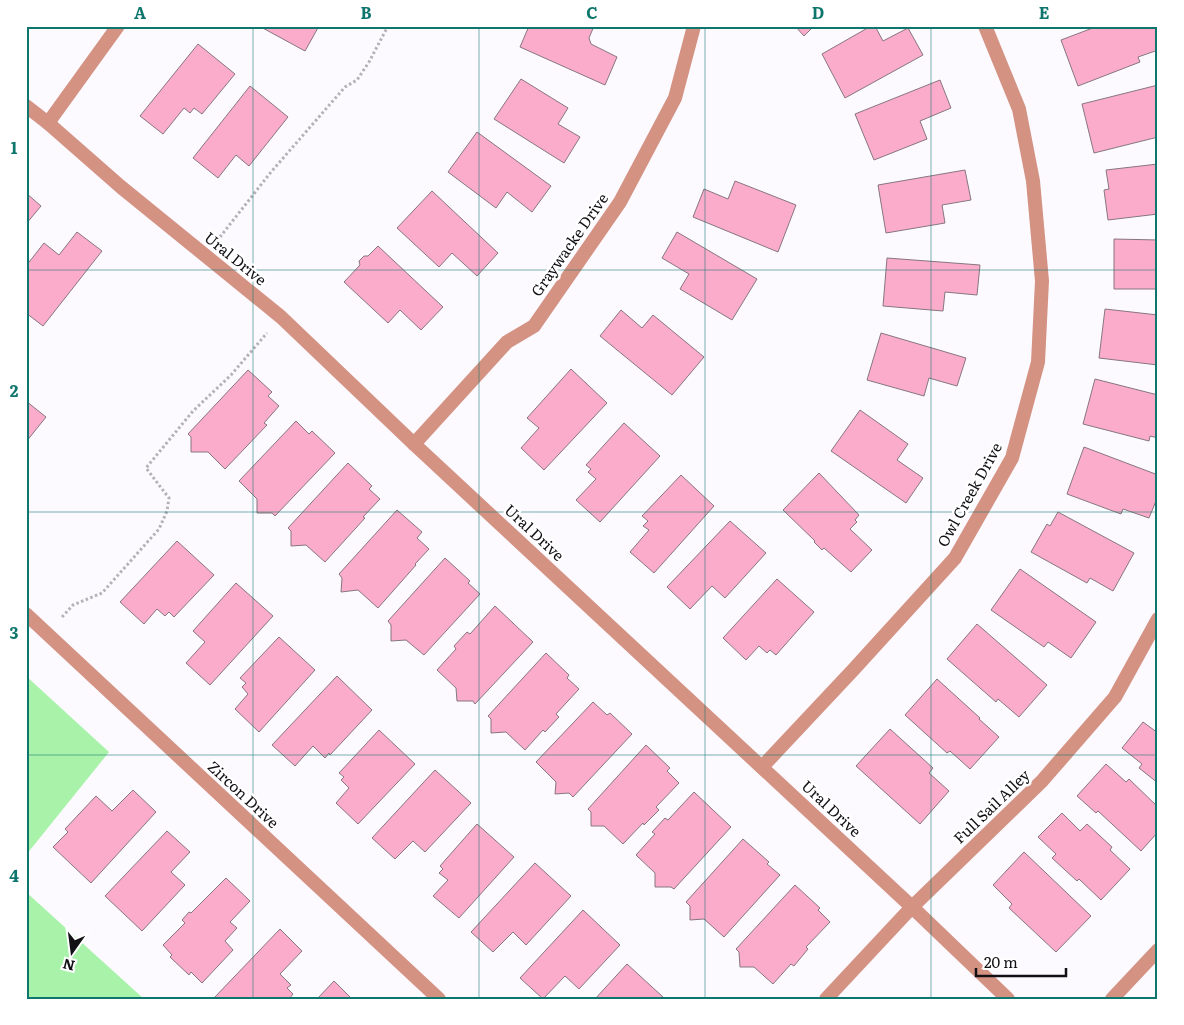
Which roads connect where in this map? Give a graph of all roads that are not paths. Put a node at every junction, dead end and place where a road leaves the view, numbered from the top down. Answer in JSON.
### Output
{"nodes":[{"id":1,"x":118,"y":26,"type":"edge"},
{"id":2,"x":694,"y":26,"type":"edge"},
{"id":3,"x":985,"y":26,"type":"edge"},
{"id":4,"x":26,"y":106,"type":"edge"},
{"id":5,"x":48,"y":123,"type":"junction"},
{"id":6,"x":414,"y":444,"type":"junction"},
{"id":7,"x":26,"y":614,"type":"edge"},
{"id":8,"x":1158,"y":619,"type":"edge"},
{"id":9,"x":762,"y":767,"type":"junction"},
{"id":10,"x":912,"y":907,"type":"junction"},
{"id":11,"x":1158,"y":950,"type":"edge"},
{"id":12,"x":439,"y":999,"type":"edge"},
{"id":13,"x":826,"y":999,"type":"edge"},
{"id":14,"x":1008,"y":999,"type":"edge"},
{"id":15,"x":1112,"y":999,"type":"edge"}],
"edges":[{"from":1,"to":5,"type":"street"},
{"from":2,"to":6,"type":"street","name":"Graywacke Drive"},
{"from":3,"to":9,"type":"street","name":"Owl Creek Drive"},
{"from":4,"to":5,"type":"street","name":"Ural Drive"},
{"from":5,"to":6,"type":"street","name":"Ural Drive"},
{"from":6,"to":9,"type":"street","name":"Ural Drive"},
{"from":7,"to":12,"type":"street","name":"Zircon Drive"},
{"from":8,"to":10,"type":"street","name":"Full Sail Alley"},
{"from":9,"to":10,"type":"street","name":"Ural Drive"},
{"from":10,"to":13,"type":"street","name":"Full Sail Alley"},
{"from":10,"to":14,"type":"street","name":"Ural Drive"},
{"from":11,"to":15,"type":"street"}]}
